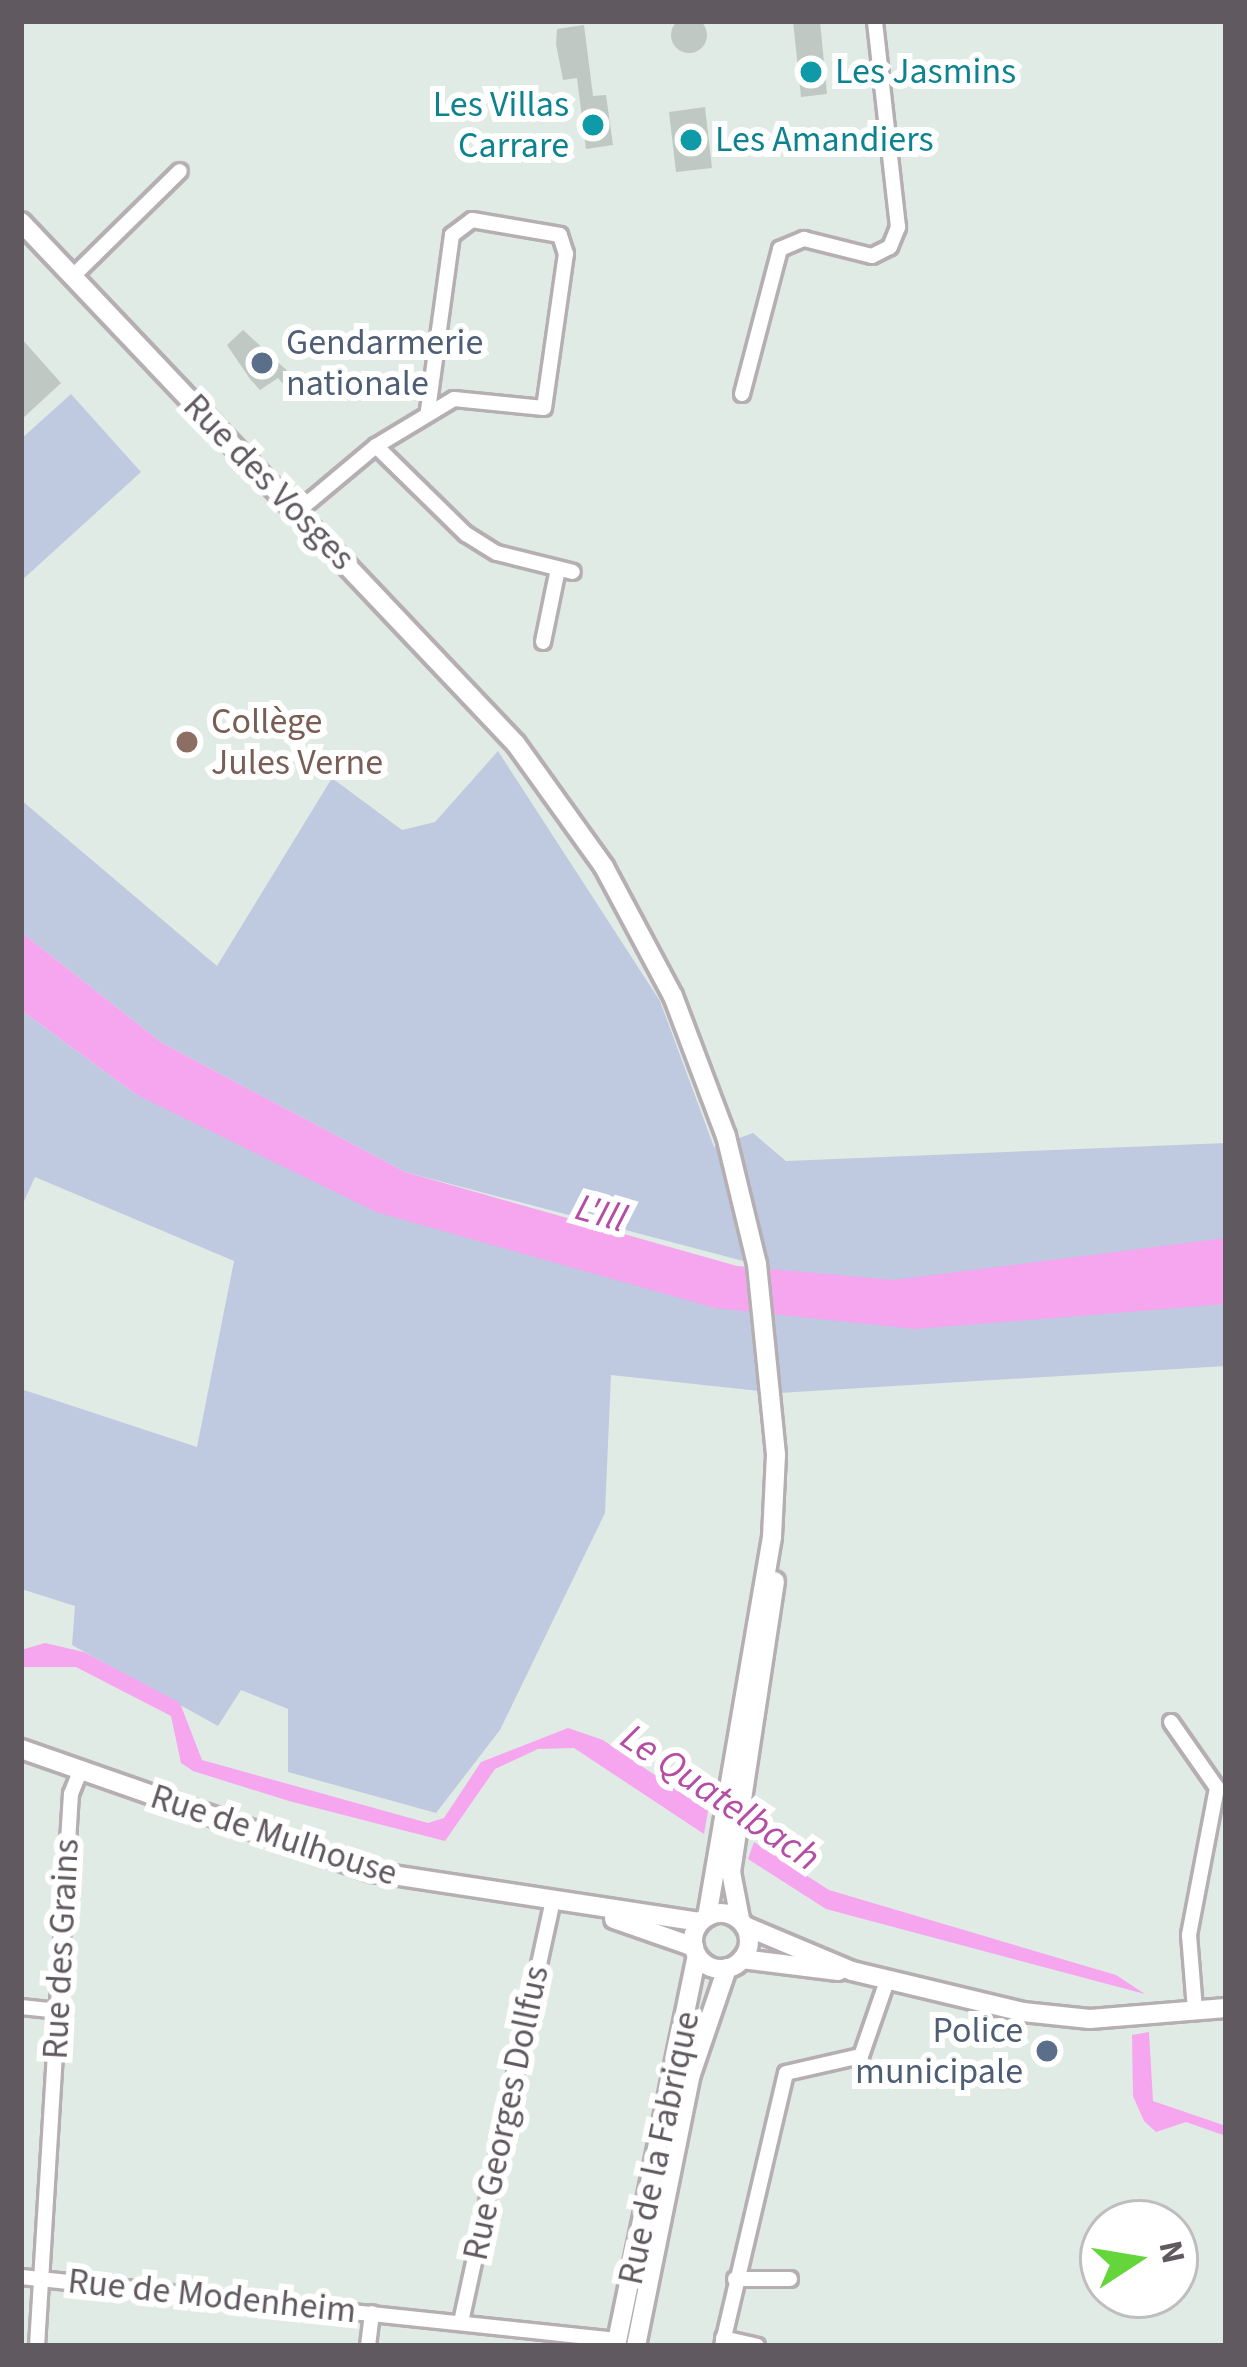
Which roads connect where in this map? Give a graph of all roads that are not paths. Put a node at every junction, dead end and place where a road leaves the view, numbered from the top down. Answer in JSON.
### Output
{"nodes":[{"id":1,"x":880,"y":22,"type":"edge"},
{"id":2,"x":180,"y":171,"type":"dead end"},
{"id":3,"x":21,"y":222,"type":"edge"},
{"id":4,"x":72,"y":277,"type":"junction"},
{"id":5,"x":432,"y":387,"type":"junction"},
{"id":6,"x":742,"y":394,"type":"dead end"},
{"id":7,"x":454,"y":399,"type":"junction"},
{"id":8,"x":428,"y":411,"type":"junction"},
{"id":9,"x":376,"y":446,"type":"junction"},
{"id":10,"x":297,"y":512,"type":"junction"},
{"id":11,"x":543,"y":642,"type":"dead end"},
{"id":12,"x":772,"y":1386,"type":"joint"},
{"id":13,"x":1171,"y":1721,"type":"dead end"},
{"id":14,"x":21,"y":1749,"type":"edge"},
{"id":15,"x":81,"y":1769,"type":"junction"},
{"id":16,"x":726,"y":1854,"type":"junction"},
{"id":17,"x":552,"y":1904,"type":"junction"},
{"id":18,"x":604,"y":1914,"type":"junction"},
{"id":19,"x":703,"y":1919,"type":"junction"},
{"id":20,"x":742,"y":1923,"type":"junction"},
{"id":21,"x":695,"y":1951,"type":"junction"},
{"id":22,"x":735,"y":1964,"type":"junction"},
{"id":23,"x":852,"y":1971,"type":"junction"},
{"id":24,"x":887,"y":1981,"type":"junction"},
{"id":25,"x":21,"y":2007,"type":"edge"},
{"id":26,"x":1226,"y":2008,"type":"edge"},
{"id":27,"x":1195,"y":2009,"type":"junction"},
{"id":28,"x":58,"y":2011,"type":"junction"},
{"id":29,"x":21,"y":2276,"type":"edge"},
{"id":30,"x":41,"y":2279,"type":"junction"},
{"id":31,"x":735,"y":2279,"type":"junction"},
{"id":32,"x":790,"y":2279,"type":"dead end"},
{"id":33,"x":372,"y":2313,"type":"junction"},
{"id":34,"x":461,"y":2322,"type":"junction"},
{"id":35,"x":723,"y":2342,"type":"edge"},
{"id":36,"x":627,"y":2343,"type":"edge"},
{"id":37,"x":37,"y":2346,"type":"edge"},
{"id":38,"x":368,"y":2346,"type":"edge"},
{"id":39,"x":757,"y":2346,"type":"edge"}],
"edges":[{"from":1,"to":6,"type":"street"},
{"from":2,"to":4,"type":"street"},
{"from":3,"to":4,"type":"main road","name":"Rue des Vosges"},
{"from":4,"to":10,"type":"main road","name":"Rue des Vosges"},
{"from":5,"to":7,"type":"street"},
{"from":5,"to":7,"type":"street"},
{"from":5,"to":8,"type":"street"},
{"from":7,"to":8,"type":"street"},
{"from":8,"to":9,"type":"street"},
{"from":9,"to":10,"type":"street"},
{"from":9,"to":11,"type":"street"},
{"from":10,"to":12,"type":"main road","name":"Rue des Vosges"},
{"from":12,"to":16,"type":"main road","name":"Rue de la Fabrique"},
{"from":13,"to":27,"type":"street"},
{"from":14,"to":15,"type":"main road","name":"Rue de Mulhouse"},
{"from":15,"to":17,"type":"main road","name":"Rue de Mulhouse"},
{"from":15,"to":28,"type":"street","name":"Rue des Grains"},
{"from":16,"to":19,"type":"main road","name":"Rue de la Fabrique"},
{"from":16,"to":20,"type":"main road","name":"Rue de la Fabrique"},
{"from":17,"to":18,"type":"main road","name":"Rue de Mulhouse"},
{"from":17,"to":34,"type":"street","name":"Rue Georges Dollfus"},
{"from":18,"to":19,"type":"main road","name":"Rue de Mulhouse"},
{"from":18,"to":21,"type":"main road","name":"Rue de Mulhouse"},
{"from":19,"to":20,"type":"main road","name":"Rue de Mulhouse"},
{"from":19,"to":21,"type":"main road","name":"Rue de la Fabrique"},
{"from":20,"to":22,"type":"main road","name":"Rue de la Fabrique"},
{"from":20,"to":23,"type":"main road"},
{"from":21,"to":22,"type":"main road","name":"Rue de Mulhouse"},
{"from":21,"to":36,"type":"main road","name":"Rue de la Fabrique"},
{"from":22,"to":23,"type":"main road"},
{"from":22,"to":36,"type":"main road","name":"Rue de la Fabrique"},
{"from":23,"to":24,"type":"main road"},
{"from":24,"to":27,"type":"main road"},
{"from":24,"to":31,"type":"street"},
{"from":25,"to":28,"type":"street"},
{"from":26,"to":27,"type":"main road"},
{"from":28,"to":30,"type":"street","name":"Rue des Grains"},
{"from":29,"to":30,"type":"street","name":"Rue de Modenheim"},
{"from":30,"to":33,"type":"street","name":"Rue de Modenheim"},
{"from":30,"to":37,"type":"street","name":"Rue des Grains"},
{"from":31,"to":32,"type":"street"},
{"from":31,"to":35,"type":"street"},
{"from":33,"to":34,"type":"street","name":"Rue de Modenheim"},
{"from":33,"to":38,"type":"street"},
{"from":34,"to":36,"type":"street","name":"Rue de Modenheim"},
{"from":35,"to":39,"type":"street"}]}
